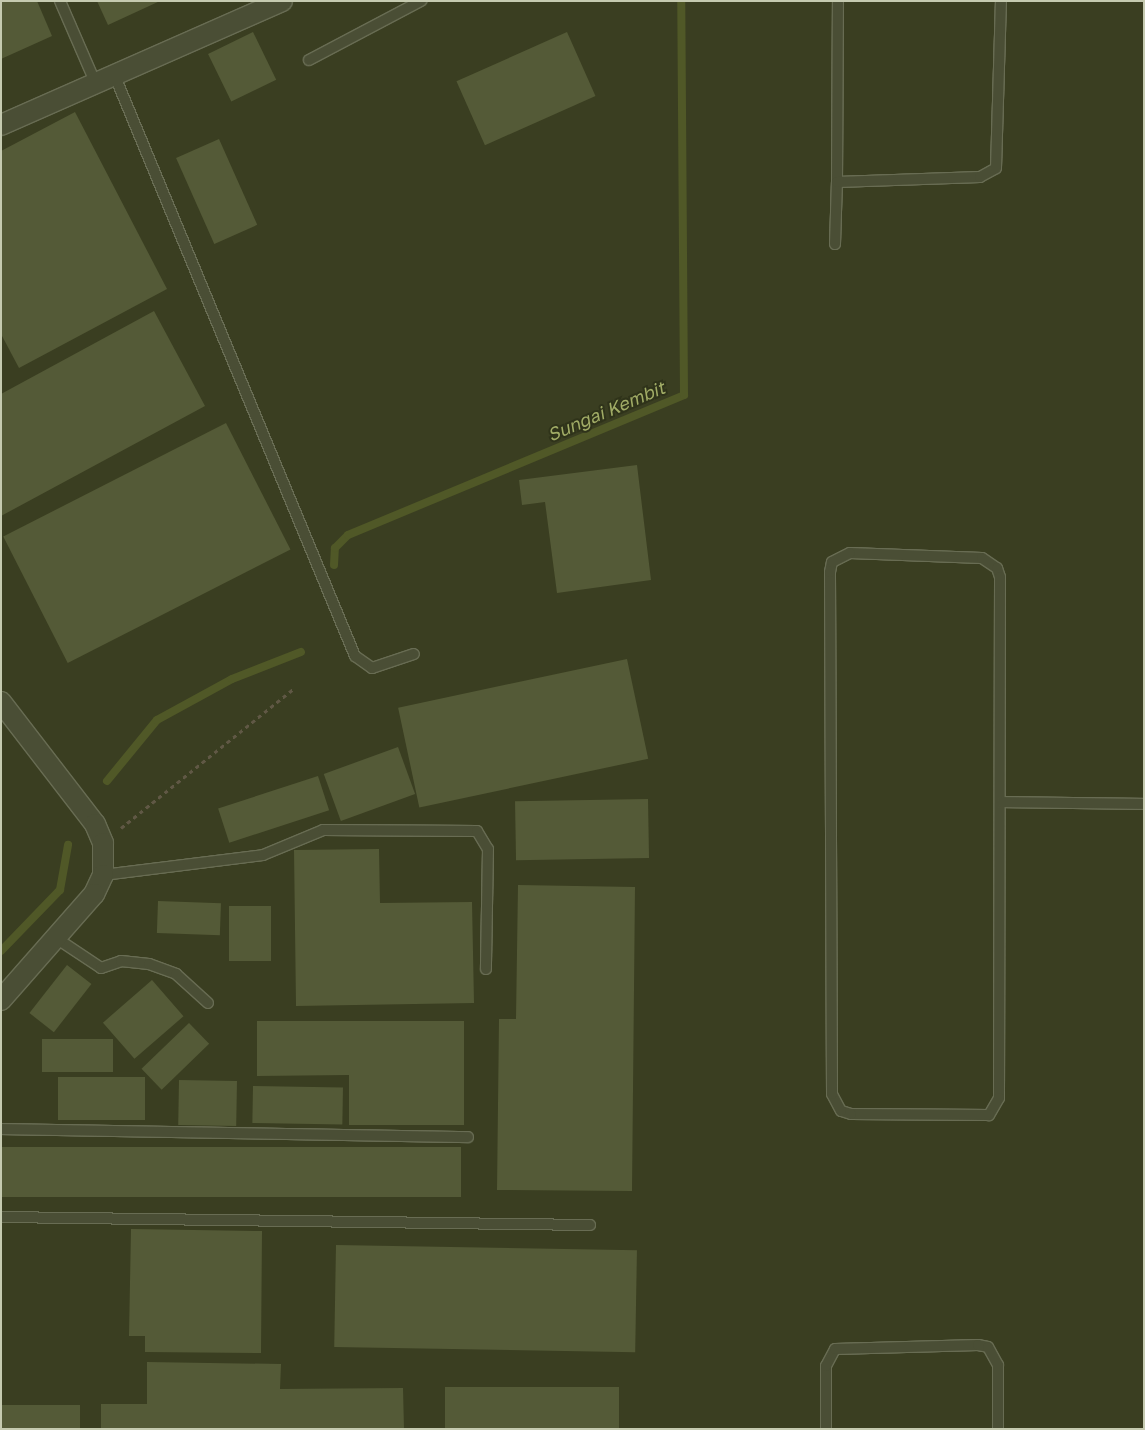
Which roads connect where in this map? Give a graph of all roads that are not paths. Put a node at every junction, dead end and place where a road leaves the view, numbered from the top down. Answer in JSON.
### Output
{"nodes":[{"id":1,"x":60,"y":1,"type":"edge"},
{"id":2,"x":282,"y":1,"type":"edge"},
{"id":3,"x":421,"y":1,"type":"edge"},
{"id":4,"x":838,"y":1,"type":"edge"},
{"id":5,"x":1001,"y":1,"type":"edge"},
{"id":6,"x":309,"y":60,"type":"dead end"},
{"id":7,"x":114,"y":74,"type":"junction"},
{"id":8,"x":96,"y":82,"type":"junction"},
{"id":9,"x":1,"y":125,"type":"edge"},
{"id":10,"x":837,"y":182,"type":"junction"},
{"id":11,"x":835,"y":244,"type":"dead end"},
{"id":12,"x":414,"y":654,"type":"dead end"},
{"id":13,"x":1,"y":702,"type":"edge"},
{"id":14,"x":1002,"y":802,"type":"junction"},
{"id":15,"x":1144,"y":804,"type":"edge"},
{"id":16,"x":103,"y":875,"type":"junction"},
{"id":17,"x":56,"y":938,"type":"junction"},
{"id":18,"x":486,"y":970,"type":"dead end"},
{"id":19,"x":1,"y":1000,"type":"edge"},
{"id":20,"x":208,"y":1003,"type":"dead end"},
{"id":21,"x":1,"y":1130,"type":"edge"},
{"id":22,"x":468,"y":1137,"type":"dead end"},
{"id":23,"x":1,"y":1217,"type":"edge"},
{"id":24,"x":590,"y":1225,"type":"dead end"},
{"id":25,"x":826,"y":1429,"type":"edge"},
{"id":26,"x":998,"y":1429,"type":"edge"}],
"edges":[{"from":1,"to":8,"type":"lane"},
{"from":2,"to":7,"type":"street"},
{"from":3,"to":6,"type":"lane"},
{"from":4,"to":10,"type":"lane"},
{"from":5,"to":10,"type":"lane"},
{"from":7,"to":8,"type":"street"},
{"from":7,"to":12,"type":"lane"},
{"from":8,"to":9,"type":"street"},
{"from":10,"to":11,"type":"lane"},
{"from":13,"to":16,"type":"street"},
{"from":14,"to":14,"type":"lane"},
{"from":14,"to":15,"type":"lane"},
{"from":16,"to":17,"type":"street"},
{"from":16,"to":18,"type":"lane"},
{"from":17,"to":19,"type":"street"},
{"from":17,"to":20,"type":"lane"},
{"from":21,"to":22,"type":"lane"},
{"from":23,"to":24,"type":"lane"},
{"from":25,"to":26,"type":"lane"}]}
